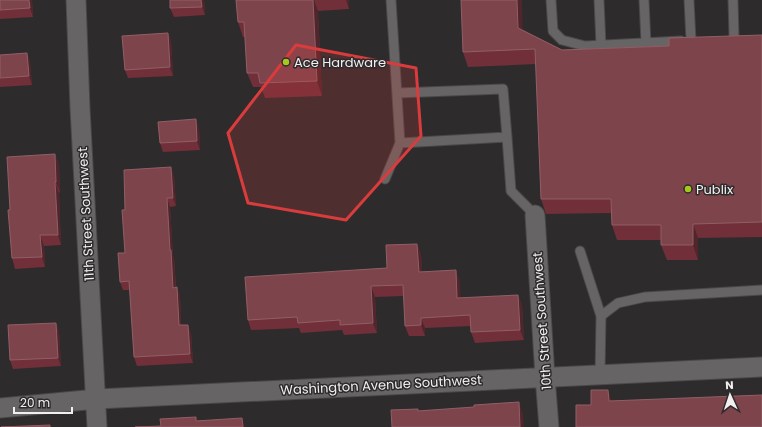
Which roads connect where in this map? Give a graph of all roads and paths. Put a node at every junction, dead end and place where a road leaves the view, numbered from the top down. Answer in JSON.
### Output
{"nodes":[{"id":1,"x":76,"y":0,"type":"edge"},
{"id":2,"x":391,"y":0,"type":"edge"},
{"id":3,"x":551,"y":0,"type":"edge"},
{"id":4,"x":599,"y":0,"type":"edge"},
{"id":5,"x":644,"y":0,"type":"edge"},
{"id":6,"x":688,"y":0,"type":"edge"},
{"id":7,"x":733,"y":0,"type":"edge"},
{"id":8,"x":734,"y":37,"type":"edge"},
{"id":9,"x":646,"y":43,"type":"junction"},
{"id":10,"x":601,"y":45,"type":"junction"},
{"id":11,"x":397,"y":93,"type":"junction"},
{"id":12,"x":507,"y":137,"type":"junction"},
{"id":13,"x":400,"y":143,"type":"junction"},
{"id":14,"x":385,"y":179,"type":"dead end"},
{"id":15,"x":535,"y":215,"type":"joint"},
{"id":16,"x":580,"y":251,"type":"dead end"},
{"id":17,"x":762,"y":290,"type":"edge"},
{"id":18,"x":601,"y":316,"type":"junction"},
{"id":19,"x":762,"y":367,"type":"edge"},
{"id":20,"x":600,"y":375,"type":"junction"},
{"id":21,"x":545,"y":377,"type":"junction"},
{"id":22,"x":97,"y":400,"type":"junction"},
{"id":23,"x":0,"y":408,"type":"edge"},
{"id":24,"x":98,"y":427,"type":"edge"},
{"id":25,"x":549,"y":427,"type":"edge"}],
"edges":[{"from":1,"to":22,"type":"street","name":"11th Street Southwest"},
{"from":2,"to":11,"type":"lane"},
{"from":3,"to":10,"type":"lane"},
{"from":4,"to":10,"type":"lane"},
{"from":5,"to":9,"type":"lane"},
{"from":6,"to":9,"type":"lane"},
{"from":7,"to":8,"type":"lane"},
{"from":9,"to":10,"type":"lane"},
{"from":11,"to":12,"type":"lane"},
{"from":11,"to":13,"type":"lane"},
{"from":12,"to":13,"type":"lane"},
{"from":12,"to":15,"type":"lane"},
{"from":13,"to":14,"type":"lane"},
{"from":15,"to":21,"type":"street","name":"10th Street Southwest"},
{"from":16,"to":18,"type":"lane"},
{"from":17,"to":18,"type":"lane"},
{"from":18,"to":20,"type":"lane"},
{"from":19,"to":20,"type":"street","name":"Washington Avenue Southwest"},
{"from":20,"to":21,"type":"street","name":"Washington Avenue Southwest"},
{"from":21,"to":22,"type":"street","name":"Washington Avenue Southwest"},
{"from":21,"to":25,"type":"street","name":"10th Street Southwest"},
{"from":22,"to":23,"type":"street","name":"Washington Avenue Southwest"},
{"from":22,"to":24,"type":"street","name":"11th Street Southwest"}]}
